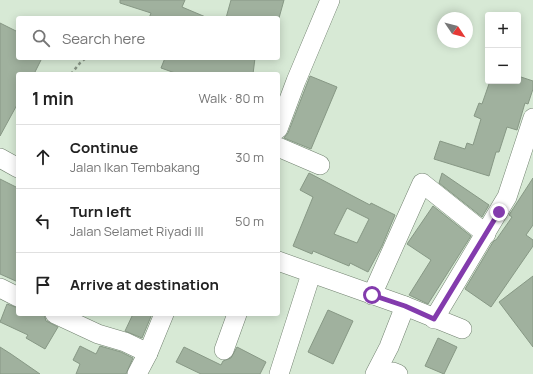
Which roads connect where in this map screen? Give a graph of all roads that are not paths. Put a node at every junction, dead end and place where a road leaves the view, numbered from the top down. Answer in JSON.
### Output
{"nodes":[{"id":1,"x":330,"y":0,"type":"edge"},
{"id":2,"x":533,"y":118,"type":"edge"},
{"id":3,"x":280,"y":124,"type":"edge"},
{"id":4,"x":280,"y":148,"type":"edge"},
{"id":5,"x":320,"y":165,"type":"dead end"},
{"id":6,"x":486,"y":234,"type":"junction"},
{"id":7,"x":280,"y":263,"type":"edge"},
{"id":8,"x":311,"y":274,"type":"junction"},
{"id":9,"x":0,"y":288,"type":"edge"},
{"id":10,"x":372,"y":295,"type":"junction"},
{"id":11,"x":16,"y":296,"type":"edge"},
{"id":12,"x":405,"y":306,"type":"junction"},
{"id":13,"x":59,"y":316,"type":"edge"},
{"id":14,"x":163,"y":316,"type":"edge"},
{"id":15,"x":236,"y":316,"type":"edge"},
{"id":16,"x":434,"y":319,"type":"junction"},
{"id":17,"x":462,"y":329,"type":"dead end"},
{"id":18,"x":224,"y":350,"type":"dead end"},
{"id":19,"x":148,"y":353,"type":"junction"},
{"id":20,"x":388,"y":373,"type":"edge"},
{"id":21,"x":137,"y":374,"type":"edge"},
{"id":22,"x":278,"y":374,"type":"edge"}],
"edges":[{"from":1,"to":3,"type":"street"},
{"from":2,"to":6,"type":"street"},
{"from":4,"to":5,"type":"street"},
{"from":6,"to":10,"type":"street"},
{"from":6,"to":16,"type":"street"},
{"from":7,"to":8,"type":"street"},
{"from":8,"to":10,"type":"street"},
{"from":8,"to":22,"type":"street"},
{"from":9,"to":11,"type":"street"},
{"from":10,"to":12,"type":"street"},
{"from":12,"to":16,"type":"street"},
{"from":12,"to":20,"type":"street"},
{"from":13,"to":19,"type":"street"},
{"from":14,"to":19,"type":"street"},
{"from":15,"to":18,"type":"street"},
{"from":16,"to":17,"type":"street"},
{"from":19,"to":21,"type":"street"}]}
